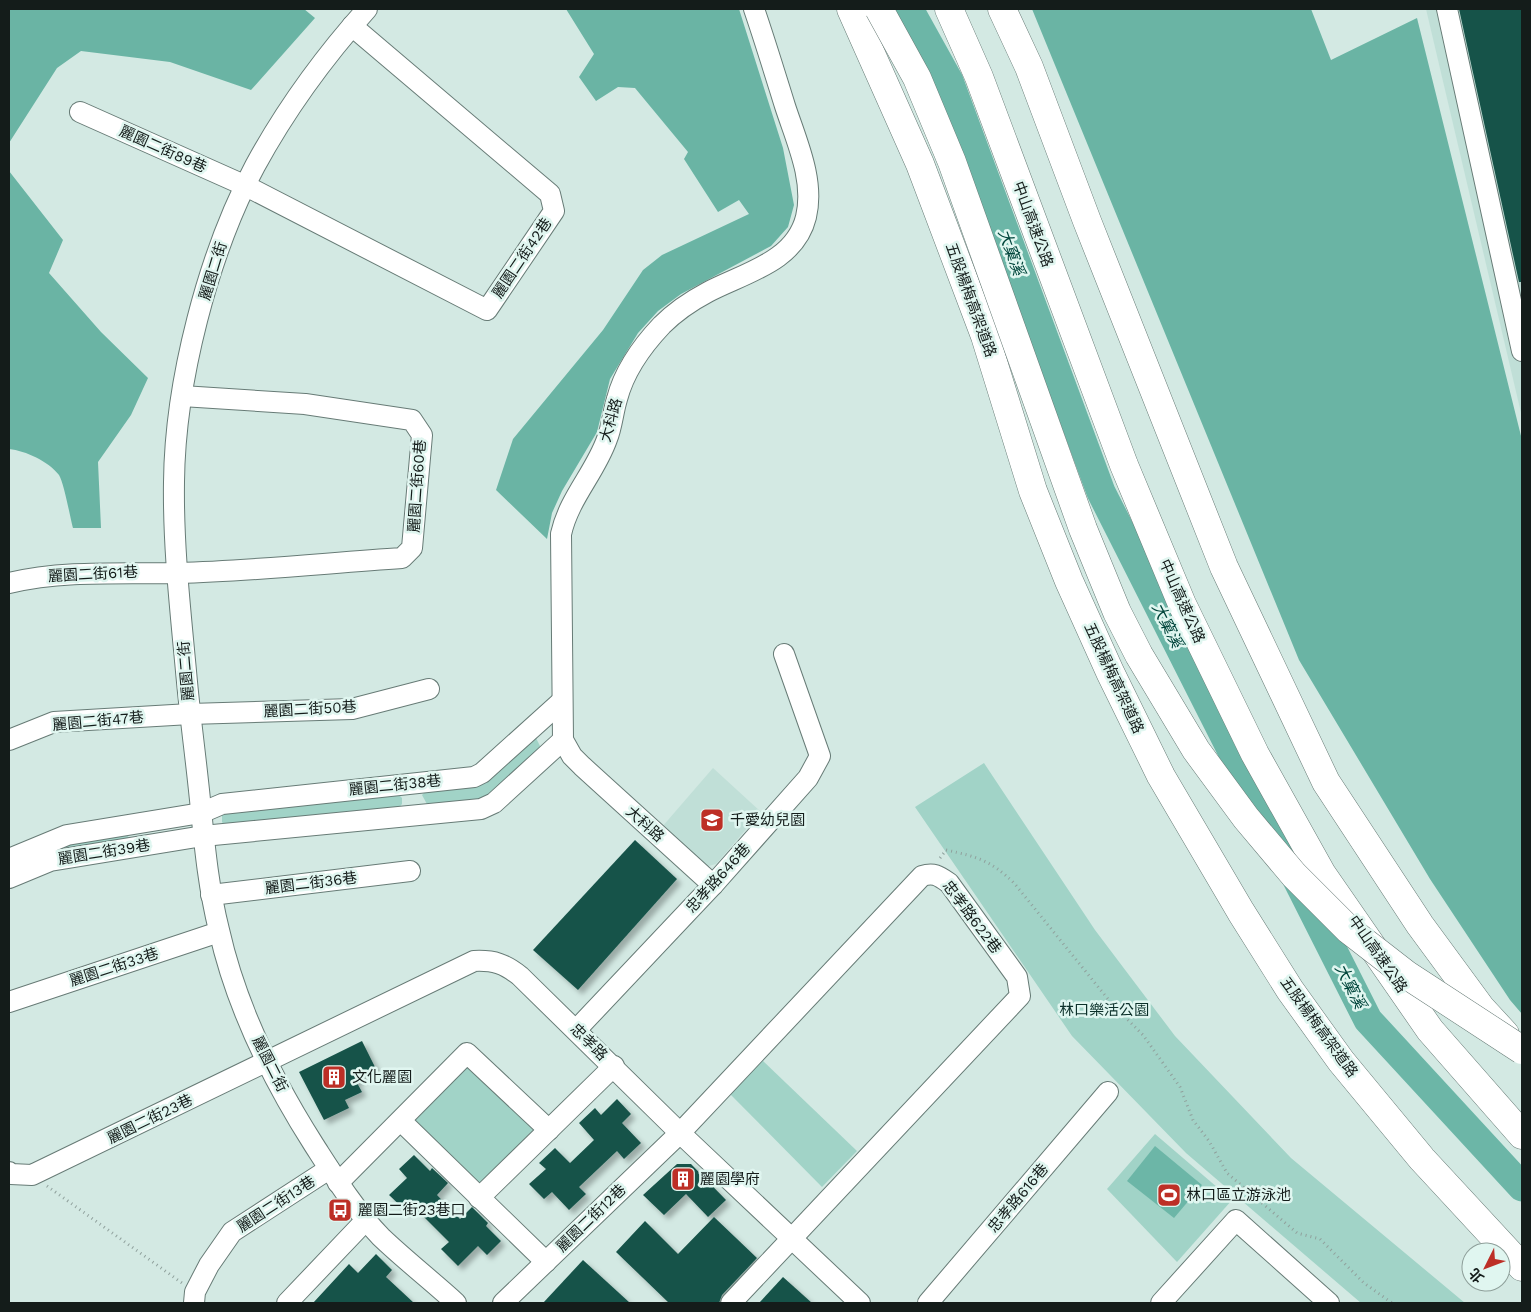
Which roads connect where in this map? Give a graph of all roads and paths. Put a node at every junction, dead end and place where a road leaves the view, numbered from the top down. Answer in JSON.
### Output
{"nodes":[{"id":1,"x":367,"y":9,"type":"edge"},
{"id":2,"x":754,"y":9,"type":"edge"},
{"id":3,"x":851,"y":9,"type":"edge"},
{"id":4,"x":878,"y":9,"type":"edge"},
{"id":5,"x":949,"y":9,"type":"edge"},
{"id":6,"x":1002,"y":9,"type":"edge"},
{"id":7,"x":1447,"y":9,"type":"edge"},
{"id":8,"x":352,"y":26,"type":"junction"},
{"id":9,"x":80,"y":112,"type":"dead end"},
{"id":10,"x":246,"y":186,"type":"junction"},
{"id":11,"x":1522,"y":351,"type":"edge"},
{"id":12,"x":182,"y":396,"type":"junction"},
{"id":13,"x":178,"y":573,"type":"junction"},
{"id":14,"x":9,"y":583,"type":"edge"},
{"id":15,"x":784,"y":654,"type":"dead end"},
{"id":16,"x":429,"y":689,"type":"dead end"},
{"id":17,"x":562,"y":701,"type":"junction"},
{"id":18,"x":190,"y":714,"type":"junction"},
{"id":19,"x":9,"y":740,"type":"edge"},
{"id":20,"x":563,"y":740,"type":"junction"},
{"id":21,"x":410,"y":783,"type":"junction"},
{"id":22,"x":201,"y":813,"type":"junction"},
{"id":23,"x":412,"y":814,"type":"junction"},
{"id":24,"x":136,"y":825,"type":"junction"},
{"id":25,"x":202,"y":836,"type":"junction"},
{"id":26,"x":140,"y":846,"type":"junction"},
{"id":27,"x":9,"y":859,"type":"edge"},
{"id":28,"x":410,"y":870,"type":"dead end"},
{"id":29,"x":931,"y":873,"type":"junction"},
{"id":30,"x":9,"y":878,"type":"edge"},
{"id":31,"x":713,"y":885,"type":"junction"},
{"id":32,"x":211,"y":895,"type":"junction"},
{"id":33,"x":219,"y":932,"type":"junction"},
{"id":34,"x":9,"y":1002,"type":"edge"},
{"id":35,"x":577,"y":1029,"type":"junction"},
{"id":36,"x":1522,"y":1050,"type":"edge"},
{"id":37,"x":1522,"y":1054,"type":"edge"},
{"id":38,"x":267,"y":1062,"type":"junction"},
{"id":39,"x":614,"y":1066,"type":"junction"},
{"id":40,"x":1108,"y":1092,"type":"dead end"},
{"id":41,"x":401,"y":1121,"type":"junction"},
{"id":42,"x":549,"y":1130,"type":"junction"},
{"id":43,"x":680,"y":1133,"type":"junction"},
{"id":44,"x":1522,"y":1135,"type":"edge"},
{"id":45,"x":9,"y":1172,"type":"edge"},
{"id":46,"x":32,"y":1175,"type":"junction"},
{"id":47,"x":334,"y":1176,"type":"junction"},
{"id":48,"x":479,"y":1198,"type":"junction"},
{"id":49,"x":367,"y":1219,"type":"junction"},
{"id":50,"x":792,"y":1237,"type":"junction"},
{"id":51,"x":546,"y":1262,"type":"junction"},
{"id":52,"x":1522,"y":1266,"type":"edge"},
{"id":53,"x":194,"y":1298,"type":"edge"},
{"id":54,"x":287,"y":1303,"type":"edge"},
{"id":55,"x":456,"y":1303,"type":"edge"},
{"id":56,"x":503,"y":1303,"type":"edge"},
{"id":57,"x":731,"y":1303,"type":"edge"},
{"id":58,"x":860,"y":1303,"type":"edge"},
{"id":59,"x":928,"y":1303,"type":"edge"},
{"id":60,"x":1161,"y":1303,"type":"edge"},
{"id":61,"x":1329,"y":1303,"type":"edge"},
{"id":62,"x":1392,"y":1303,"type":"edge"}],
"edges":[{"from":1,"to":8,"type":"street","name":"麗園二街"},
{"from":2,"to":17,"type":"street","name":"大科路"},
{"from":3,"to":52,"type":"highway","name":"五股楊梅高架道路"},
{"from":4,"to":36,"type":"highway","name":"五股楊梅高架道路","bridge":true},
{"from":5,"to":44,"type":"highway","name":"中山高速公路"},
{"from":6,"to":37,"type":"highway"},
{"from":7,"to":11,"type":"street"},
{"from":8,"to":10,"type":"street","name":"麗園二街"},
{"from":8,"to":10,"type":"street","name":"麗園二街42巷"},
{"from":9,"to":10,"type":"street","name":"麗園二街89巷"},
{"from":10,"to":12,"type":"street","name":"麗園二街"},
{"from":12,"to":13,"type":"street","name":"麗園二街"},
{"from":12,"to":13,"type":"street","name":"麗園二街60巷"},
{"from":13,"to":14,"type":"street","name":"麗園二街61巷"},
{"from":13,"to":18,"type":"street","name":"麗園二街"},
{"from":15,"to":31,"type":"street","name":"忠孝路646巷"},
{"from":16,"to":18,"type":"street","name":"麗園二街50巷"},
{"from":17,"to":20,"type":"street","name":"大科路"},
{"from":17,"to":21,"type":"street","name":"麗園二街38巷"},
{"from":18,"to":19,"type":"street","name":"麗園二街47巷"},
{"from":18,"to":22,"type":"street","name":"麗園二街"},
{"from":20,"to":23,"type":"street","name":"麗園二街38巷"},
{"from":20,"to":31,"type":"street","name":"大科路"},
{"from":21,"to":22,"type":"street","name":"麗園二街38巷"},
{"from":21,"to":23,"type":"street"},
{"from":22,"to":24,"type":"street","name":"麗園二街39巷"},
{"from":22,"to":25,"type":"street","name":"麗園二街"},
{"from":23,"to":25,"type":"street","name":"麗園二街38巷"},
{"from":24,"to":26,"type":"street"},
{"from":24,"to":27,"type":"street","name":"麗園二街39巷"},
{"from":25,"to":26,"type":"street","name":"麗園二街39巷"},
{"from":25,"to":32,"type":"street","name":"麗園二街"},
{"from":26,"to":30,"type":"street","name":"麗園二街39巷"},
{"from":28,"to":32,"type":"street","name":"麗園二街36巷"},
{"from":29,"to":43,"type":"street","name":"忠孝路622巷"},
{"from":29,"to":50,"type":"street","name":"忠孝路622巷"},
{"from":29,"to":62,"type":"path"},
{"from":31,"to":35,"type":"street","name":"忠孝路646巷"},
{"from":32,"to":33,"type":"street","name":"麗園二街"},
{"from":33,"to":34,"type":"street","name":"麗園二街33巷"},
{"from":33,"to":38,"type":"street","name":"麗園二街"},
{"from":35,"to":38,"type":"street","name":"忠孝路"},
{"from":35,"to":39,"type":"street","name":"忠孝路"},
{"from":38,"to":46,"type":"street","name":"麗園二街23巷"},
{"from":38,"to":47,"type":"street","name":"麗園二街"},
{"from":39,"to":42,"type":"street"},
{"from":39,"to":43,"type":"street","name":"忠孝路"},
{"from":40,"to":59,"type":"street","name":"忠孝路616巷"},
{"from":41,"to":42,"type":"street","name":"麗園二街13巷"},
{"from":41,"to":47,"type":"street","name":"麗園二街13巷"},
{"from":41,"to":48,"type":"street"},
{"from":42,"to":48,"type":"street"},
{"from":43,"to":50,"type":"street","name":"忠孝路"},
{"from":43,"to":51,"type":"street","name":"麗園二街12巷"},
{"from":45,"to":46,"type":"street"},
{"from":46,"to":53,"type":"path"},
{"from":47,"to":49,"type":"street","name":"麗園二街"},
{"from":47,"to":53,"type":"street","name":"麗園二街13巷"},
{"from":48,"to":51,"type":"street"},
{"from":49,"to":54,"type":"street"},
{"from":49,"to":55,"type":"street","name":"麗園二街"},
{"from":50,"to":57,"type":"street"},
{"from":50,"to":58,"type":"street","name":"忠孝路"},
{"from":51,"to":56,"type":"street","name":"麗園二街12巷"},
{"from":60,"to":61,"type":"street"}]}
